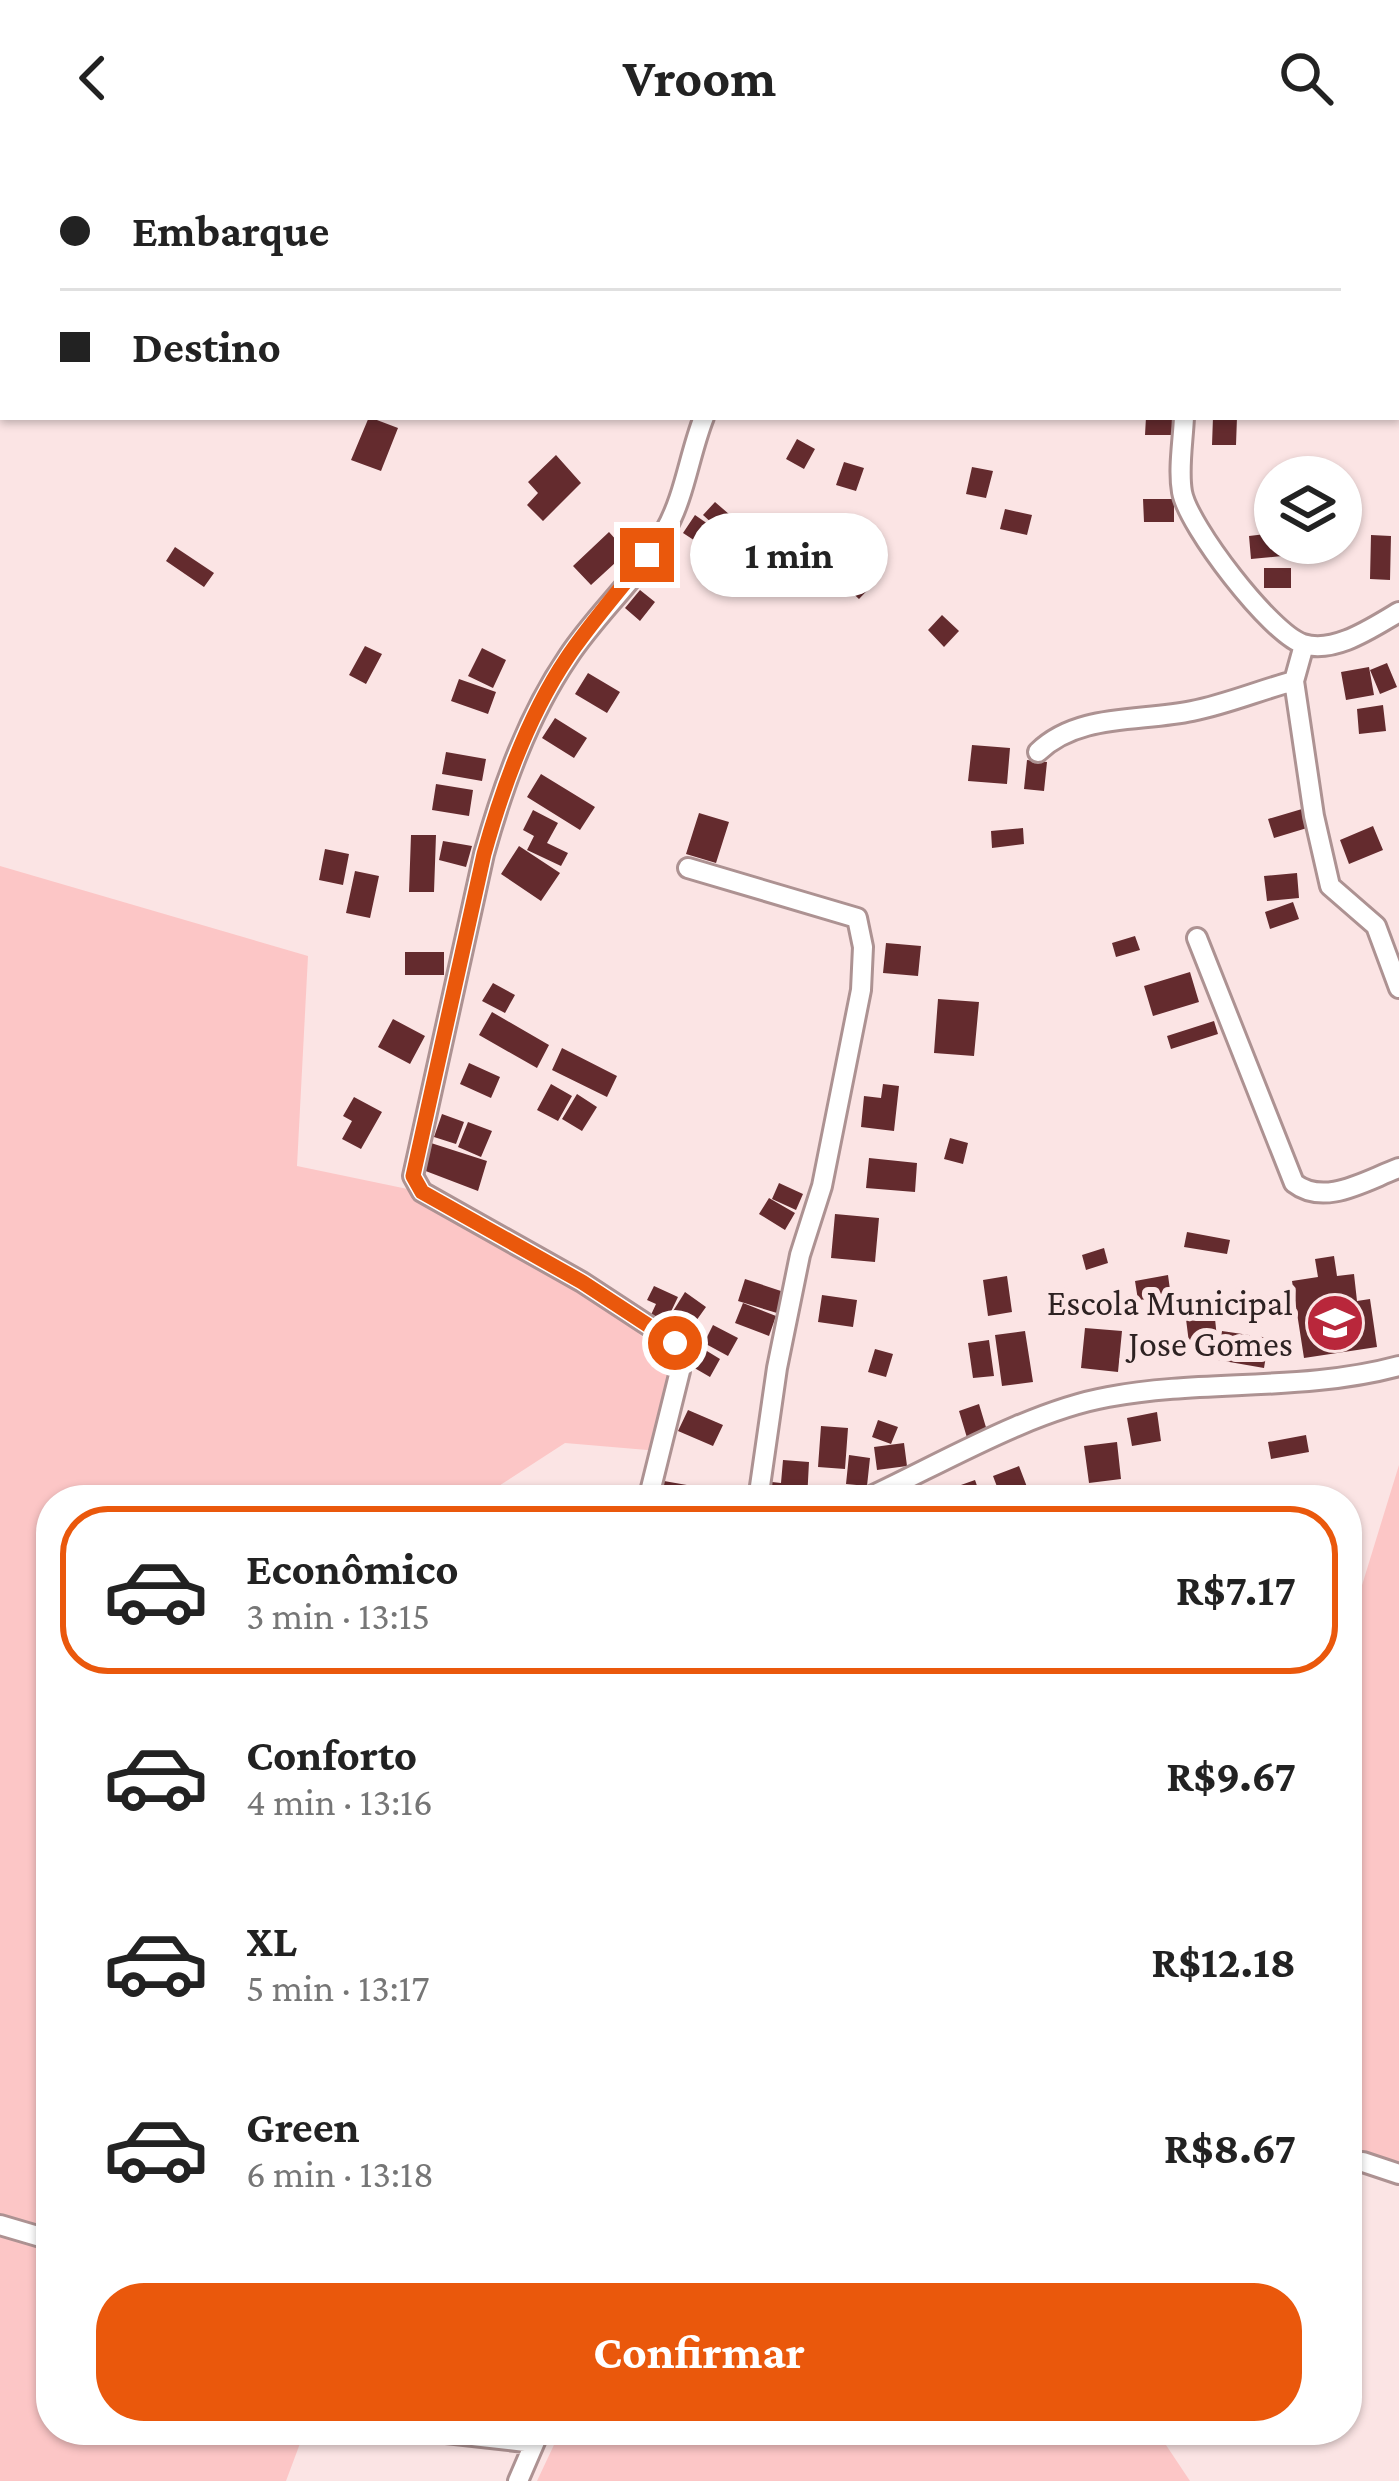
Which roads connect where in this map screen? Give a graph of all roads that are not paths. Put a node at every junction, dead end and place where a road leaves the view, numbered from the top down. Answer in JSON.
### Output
{"nodes":[{"id":1,"x":703,"y":420,"type":"edge"},
{"id":2,"x":1184,"y":420,"type":"edge"},
{"id":3,"x":1399,"y":612,"type":"edge"},
{"id":4,"x":1304,"y":645,"type":"junction"},
{"id":5,"x":1294,"y":681,"type":"junction"},
{"id":6,"x":1038,"y":752,"type":"dead end"},
{"id":7,"x":688,"y":868,"type":"dead end"},
{"id":8,"x":1197,"y":938,"type":"dead end"},
{"id":9,"x":1399,"y":988,"type":"edge"},
{"id":10,"x":1399,"y":1168,"type":"edge"},
{"id":11,"x":1399,"y":1366,"type":"edge"},
{"id":12,"x":652,"y":1485,"type":"edge"},
{"id":13,"x":760,"y":1485,"type":"edge"},
{"id":14,"x":895,"y":1485,"type":"edge"},
{"id":15,"x":1363,"y":2162,"type":"dead end"},
{"id":16,"x":1399,"y":2174,"type":"edge"},
{"id":17,"x":0,"y":2225,"type":"edge"},
{"id":18,"x":36,"y":2236,"type":"edge"},
{"id":19,"x":534,"y":2445,"type":"edge"},
{"id":20,"x":518,"y":2481,"type":"edge"}],
"edges":[{"from":1,"to":12,"type":"street"},
{"from":2,"to":4,"type":"street"},
{"from":3,"to":4,"type":"street"},
{"from":4,"to":5,"type":"street"},
{"from":5,"to":6,"type":"street"},
{"from":5,"to":9,"type":"street"},
{"from":7,"to":13,"type":"street"},
{"from":8,"to":10,"type":"street"},
{"from":11,"to":14,"type":"street"},
{"from":15,"to":16,"type":"street"},
{"from":17,"to":18,"type":"street"},
{"from":19,"to":20,"type":"street"}]}
